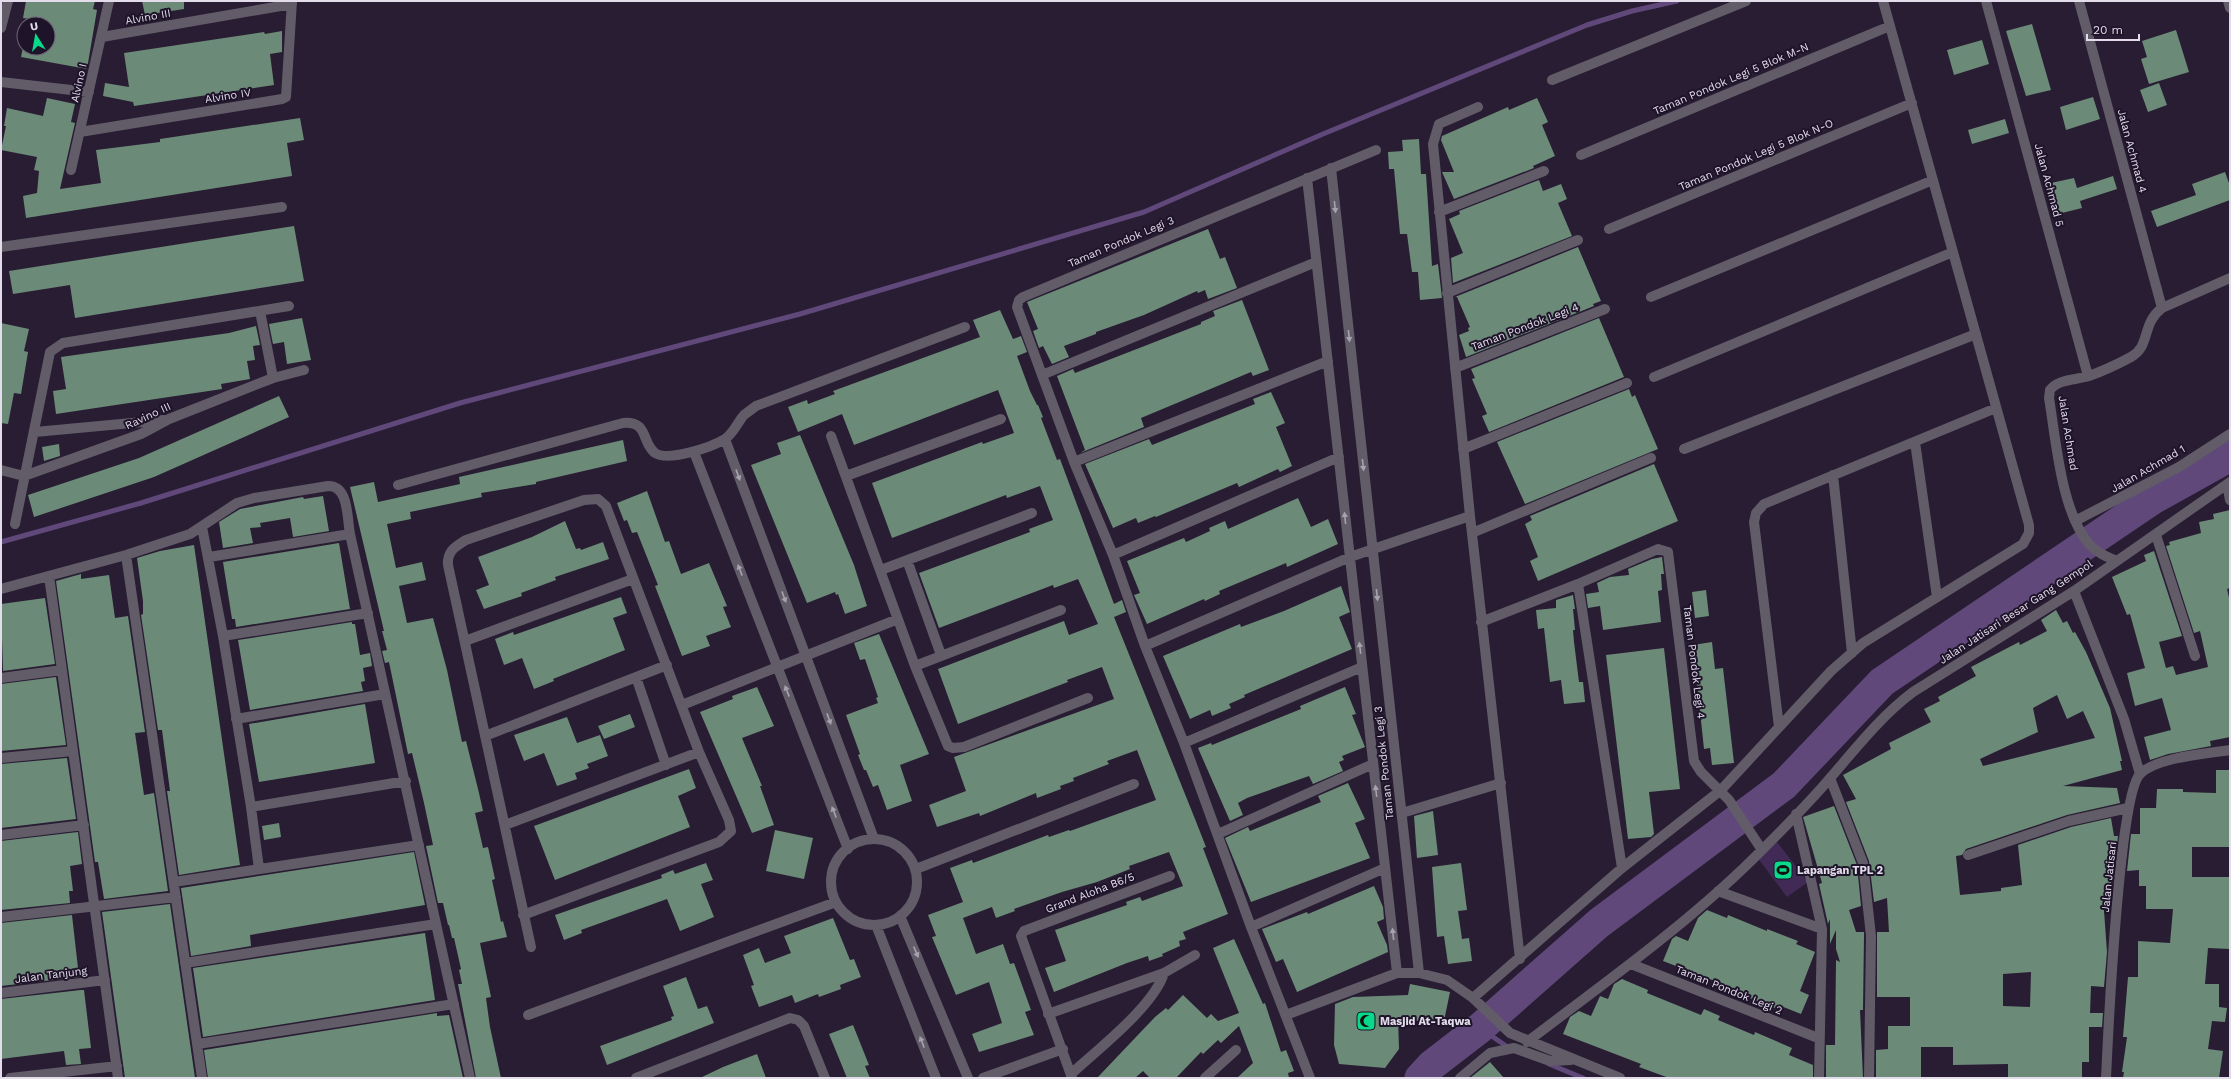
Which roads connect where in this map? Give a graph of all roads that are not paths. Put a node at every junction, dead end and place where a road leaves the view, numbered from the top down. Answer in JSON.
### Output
{"nodes":[{"id":1,"x":8,"y":1,"type":"edge"},
{"id":2,"x":109,"y":1,"type":"edge"},
{"id":3,"x":1746,"y":1,"type":"edge"},
{"id":4,"x":1883,"y":1,"type":"edge"},
{"id":5,"x":1986,"y":1,"type":"edge"},
{"id":6,"x":2079,"y":1,"type":"edge"},
{"id":7,"x":2228,"y":1,"type":"edge"},
{"id":8,"x":292,"y":2,"type":"edge"},
{"id":9,"x":2230,"y":8,"type":"edge"},
{"id":10,"x":1890,"y":26,"type":"junction"},
{"id":11,"x":1,"y":28,"type":"edge"},
{"id":12,"x":102,"y":37,"type":"junction"},
{"id":13,"x":1552,"y":80,"type":"dead end"},
{"id":14,"x":1,"y":82,"type":"edge"},
{"id":15,"x":89,"y":92,"type":"junction"},
{"id":16,"x":1912,"y":104,"type":"junction"},
{"id":17,"x":1478,"y":106,"type":"dead end"},
{"id":18,"x":80,"y":132,"type":"junction"},
{"id":19,"x":1376,"y":150,"type":"dead end"},
{"id":20,"x":1581,"y":154,"type":"dead end"},
{"id":21,"x":1331,"y":168,"type":"junction"},
{"id":22,"x":70,"y":170,"type":"dead end"},
{"id":23,"x":1544,"y":171,"type":"dead end"},
{"id":24,"x":1307,"y":178,"type":"junction"},
{"id":25,"x":1933,"y":180,"type":"junction"},
{"id":26,"x":282,"y":207,"type":"dead end"},
{"id":27,"x":1439,"y":212,"type":"junction"},
{"id":28,"x":1609,"y":229,"type":"dead end"},
{"id":29,"x":1578,"y":240,"type":"dead end"},
{"id":30,"x":1,"y":247,"type":"edge"},
{"id":31,"x":1953,"y":252,"type":"junction"},
{"id":32,"x":1316,"y":262,"type":"junction"},
{"id":33,"x":2230,"y":278,"type":"edge"},
{"id":34,"x":1447,"y":293,"type":"junction"},
{"id":35,"x":1651,"y":297,"type":"dead end"},
{"id":36,"x":289,"y":306,"type":"dead end"},
{"id":37,"x":2162,"y":308,"type":"junction"},
{"id":38,"x":1605,"y":309,"type":"dead end"},
{"id":39,"x":260,"y":311,"type":"junction"},
{"id":40,"x":965,"y":328,"type":"dead end"},
{"id":41,"x":1976,"y":334,"type":"junction"},
{"id":42,"x":1328,"y":361,"type":"junction"},
{"id":43,"x":1455,"y":368,"type":"junction"},
{"id":44,"x":304,"y":370,"type":"dead end"},
{"id":45,"x":1042,"y":375,"type":"junction"},
{"id":46,"x":2088,"y":376,"type":"junction"},
{"id":47,"x":1654,"y":377,"type":"dead end"},
{"id":48,"x":273,"y":378,"type":"junction"},
{"id":49,"x":1627,"y":383,"type":"dead end"},
{"id":50,"x":1996,"y":408,"type":"junction"},
{"id":51,"x":170,"y":419,"type":"junction"},
{"id":52,"x":1001,"y":419,"type":"dead end"},
{"id":53,"x":35,"y":432,"type":"junction"},
{"id":54,"x":2230,"y":434,"type":"edge"},
{"id":55,"x":831,"y":436,"type":"dead end"},
{"id":56,"x":725,"y":439,"type":"junction"},
{"id":57,"x":1915,"y":442,"type":"junction"},
{"id":58,"x":1463,"y":449,"type":"junction"},
{"id":59,"x":1684,"y":449,"type":"dead end"},
{"id":60,"x":694,"y":452,"type":"junction"},
{"id":61,"x":1338,"y":457,"type":"junction"},
{"id":62,"x":1651,"y":458,"type":"dead end"},
{"id":63,"x":1074,"y":462,"type":"junction"},
{"id":64,"x":1,"y":470,"type":"edge"},
{"id":65,"x":1833,"y":475,"type":"junction"},
{"id":66,"x":24,"y":476,"type":"junction"},
{"id":67,"x":846,"y":476,"type":"junction"},
{"id":68,"x":2228,"y":483,"type":"edge"},
{"id":69,"x":398,"y":484,"type":"dead end"},
{"id":70,"x":2230,"y":500,"type":"edge"},
{"id":71,"x":1032,"y":513,"type":"dead end"},
{"id":72,"x":1470,"y":516,"type":"junction"},
{"id":73,"x":15,"y":524,"type":"dead end"},
{"id":74,"x":2077,"y":524,"type":"junction"},
{"id":75,"x":202,"y":527,"type":"junction"},
{"id":76,"x":1472,"y":533,"type":"junction"},
{"id":77,"x":350,"y":534,"type":"junction"},
{"id":78,"x":2156,"y":536,"type":"junction"},
{"id":79,"x":1372,"y":550,"type":"junction"},
{"id":80,"x":126,"y":555,"type":"junction"},
{"id":81,"x":1113,"y":556,"type":"junction"},
{"id":82,"x":209,"y":557,"type":"junction"},
{"id":83,"x":1350,"y":557,"type":"junction"},
{"id":84,"x":907,"y":560,"type":"junction"},
{"id":85,"x":2118,"y":561,"type":"junction"},
{"id":86,"x":881,"y":570,"type":"junction"},
{"id":87,"x":50,"y":576,"type":"junction"},
{"id":88,"x":633,"y":579,"type":"junction"},
{"id":89,"x":1578,"y":584,"type":"junction"},
{"id":90,"x":1,"y":589,"type":"edge"},
{"id":91,"x":2074,"y":590,"type":"junction"},
{"id":92,"x":1937,"y":597,"type":"junction"},
{"id":93,"x":1061,"y":610,"type":"dead end"},
{"id":94,"x":368,"y":613,"type":"junction"},
{"id":95,"x":898,"y":619,"type":"junction"},
{"id":96,"x":1481,"y":622,"type":"junction"},
{"id":97,"x":223,"y":636,"type":"junction"},
{"id":98,"x":465,"y":641,"type":"junction"},
{"id":99,"x":1145,"y":646,"type":"junction"},
{"id":100,"x":1852,"y":653,"type":"junction"},
{"id":101,"x":806,"y":655,"type":"junction"},
{"id":102,"x":941,"y":655,"type":"junction"},
{"id":103,"x":2195,"y":656,"type":"dead end"},
{"id":104,"x":666,"y":665,"type":"junction"},
{"id":105,"x":777,"y":666,"type":"junction"},
{"id":106,"x":915,"y":666,"type":"junction"},
{"id":107,"x":1362,"y":667,"type":"junction"},
{"id":108,"x":62,"y":670,"type":"junction"},
{"id":109,"x":636,"y":677,"type":"junction"},
{"id":110,"x":1,"y":678,"type":"edge"},
{"id":111,"x":385,"y":694,"type":"junction"},
{"id":112,"x":1088,"y":698,"type":"dead end"},
{"id":113,"x":682,"y":705,"type":"junction"},
{"id":114,"x":236,"y":719,"type":"junction"},
{"id":115,"x":1780,"y":727,"type":"junction"},
{"id":116,"x":485,"y":736,"type":"junction"},
{"id":117,"x":1184,"y":743,"type":"junction"},
{"id":118,"x":2230,"y":750,"type":"edge"},
{"id":119,"x":73,"y":751,"type":"junction"},
{"id":120,"x":699,"y":752,"type":"junction"},
{"id":121,"x":1,"y":758,"type":"edge"},
{"id":122,"x":1373,"y":764,"type":"junction"},
{"id":123,"x":666,"y":765,"type":"junction"},
{"id":124,"x":2140,"y":774,"type":"junction"},
{"id":125,"x":1830,"y":778,"type":"junction"},
{"id":126,"x":406,"y":781,"type":"junction"},
{"id":127,"x":1501,"y":783,"type":"junction"},
{"id":128,"x":1134,"y":784,"type":"dead end"},
{"id":129,"x":1721,"y":790,"type":"junction"},
{"id":130,"x":251,"y":807,"type":"junction"},
{"id":131,"x":2128,"y":808,"type":"junction"},
{"id":132,"x":1402,"y":813,"type":"junction"},
{"id":133,"x":1796,"y":814,"type":"junction"},
{"id":134,"x":84,"y":825,"type":"junction"},
{"id":135,"x":505,"y":826,"type":"junction"},
{"id":136,"x":1218,"y":834,"type":"junction"},
{"id":137,"x":1,"y":835,"type":"edge"},
{"id":138,"x":874,"y":839,"type":"junction"},
{"id":139,"x":420,"y":845,"type":"junction"},
{"id":140,"x":848,"y":849,"type":"junction"},
{"id":141,"x":1762,"y":850,"type":"junction"},
{"id":142,"x":1968,"y":854,"type":"dead end"},
{"id":143,"x":1385,"y":868,"type":"junction"},
{"id":144,"x":1622,"y":868,"type":"junction"},
{"id":145,"x":259,"y":869,"type":"junction"},
{"id":146,"x":916,"y":869,"type":"junction"},
{"id":147,"x":1170,"y":876,"type":"dead end"},
{"id":148,"x":174,"y":882,"type":"junction"},
{"id":149,"x":1718,"y":891,"type":"junction"},
{"id":150,"x":176,"y":897,"type":"junction"},
{"id":151,"x":836,"y":902,"type":"junction"},
{"id":152,"x":94,"y":906,"type":"junction"},
{"id":153,"x":523,"y":915,"type":"junction"},
{"id":154,"x":900,"y":916,"type":"junction"},
{"id":155,"x":1,"y":917,"type":"edge"},
{"id":156,"x":436,"y":924,"type":"junction"},
{"id":157,"x":876,"y":925,"type":"junction"},
{"id":158,"x":1251,"y":927,"type":"junction"},
{"id":159,"x":1822,"y":929,"type":"junction"},
{"id":160,"x":531,"y":947,"type":"dead end"},
{"id":161,"x":1195,"y":955,"type":"dead end"},
{"id":162,"x":1520,"y":959,"type":"junction"},
{"id":163,"x":186,"y":963,"type":"junction"},
{"id":164,"x":1631,"y":964,"type":"junction"},
{"id":165,"x":1164,"y":973,"type":"junction"},
{"id":166,"x":1397,"y":973,"type":"junction"},
{"id":167,"x":1419,"y":973,"type":"junction"},
{"id":168,"x":105,"y":980,"type":"junction"},
{"id":169,"x":1,"y":993,"type":"edge"},
{"id":170,"x":1477,"y":1002,"type":"junction"},
{"id":171,"x":454,"y":1004,"type":"junction"},
{"id":172,"x":1048,"y":1014,"type":"junction"},
{"id":173,"x":528,"y":1015,"type":"dead end"},
{"id":174,"x":1286,"y":1015,"type":"junction"},
{"id":175,"x":1818,"y":1038,"type":"junction"},
{"id":176,"x":1526,"y":1042,"type":"junction"},
{"id":177,"x":198,"y":1044,"type":"junction"},
{"id":178,"x":1063,"y":1049,"type":"junction"},
{"id":179,"x":1236,"y":1050,"type":"dead end"},
{"id":180,"x":1575,"y":1060,"type":"junction"},
{"id":181,"x":117,"y":1066,"type":"junction"},
{"id":182,"x":1072,"y":1076,"type":"edge"},
{"id":183,"x":10,"y":1078,"type":"edge"},
{"id":184,"x":118,"y":1078,"type":"edge"},
{"id":185,"x":202,"y":1078,"type":"edge"},
{"id":186,"x":470,"y":1078,"type":"edge"},
{"id":187,"x":636,"y":1078,"type":"edge"},
{"id":188,"x":825,"y":1078,"type":"edge"},
{"id":189,"x":936,"y":1078,"type":"edge"},
{"id":190,"x":968,"y":1078,"type":"edge"},
{"id":191,"x":983,"y":1078,"type":"edge"},
{"id":192,"x":1205,"y":1078,"type":"edge"},
{"id":193,"x":1310,"y":1078,"type":"edge"},
{"id":194,"x":1460,"y":1078,"type":"edge"},
{"id":195,"x":1620,"y":1078,"type":"edge"},
{"id":196,"x":1819,"y":1078,"type":"edge"},
{"id":197,"x":1869,"y":1078,"type":"edge"},
{"id":198,"x":2106,"y":1078,"type":"edge"}],
"edges":[{"from":1,"to":11,"type":"street"},
{"from":2,"to":12,"type":"street","name":"Alvino I"},
{"from":3,"to":13,"type":"street"},
{"from":4,"to":10,"type":"street"},
{"from":5,"to":46,"type":"street","name":"Jalan Achmad 5"},
{"from":6,"to":37,"type":"street","name":"Jalan Achmad 4"},
{"from":7,"to":9,"type":"street"},
{"from":8,"to":12,"type":"street","name":"Alvino III"},
{"from":8,"to":18,"type":"street","name":"Alvino IV"},
{"from":10,"to":16,"type":"street"},
{"from":10,"to":20,"type":"street","name":"Taman Pondok Legi 5 Blok M-N"},
{"from":12,"to":15,"type":"street","name":"Alvino I"},
{"from":14,"to":15,"type":"street"},
{"from":15,"to":18,"type":"street","name":"Alvino I"},
{"from":16,"to":25,"type":"street"},
{"from":16,"to":28,"type":"street","name":"Taman Pondok Legi 5 Blok N-O"},
{"from":17,"to":27,"type":"street"},
{"from":18,"to":22,"type":"street","name":"Alvino I"},
{"from":19,"to":21,"type":"street","name":"Taman Pondok Legi 3"},
{"from":21,"to":24,"type":"street","name":"Taman Pondok Legi 3"},
{"from":21,"to":79,"type":"street","name":"Taman Pondok Legi 3","one_way":true},
{"from":23,"to":27,"type":"street"},
{"from":24,"to":32,"type":"street","name":"Taman Pondok Legi 3"},
{"from":24,"to":45,"type":"street","name":"Taman Pondok Legi 3"},
{"from":25,"to":31,"type":"street"},
{"from":25,"to":35,"type":"street"},
{"from":26,"to":30,"type":"street"},
{"from":27,"to":34,"type":"street"},
{"from":29,"to":34,"type":"street"},
{"from":31,"to":41,"type":"street"},
{"from":31,"to":47,"type":"street"},
{"from":32,"to":42,"type":"street","name":"Taman Pondok Legi 3"},
{"from":32,"to":45,"type":"street"},
{"from":33,"to":37,"type":"street","name":"Jalan Achmad"},
{"from":34,"to":43,"type":"street"},
{"from":36,"to":39,"type":"street"},
{"from":37,"to":46,"type":"street","name":"Jalan Achmad"},
{"from":38,"to":43,"type":"street","name":"Taman Pondok Legi 4"},
{"from":39,"to":48,"type":"street"},
{"from":39,"to":53,"type":"street"},
{"from":40,"to":56,"type":"street"},
{"from":41,"to":50,"type":"street"},
{"from":41,"to":59,"type":"street"},
{"from":42,"to":61,"type":"street","name":"Taman Pondok Legi 3"},
{"from":42,"to":63,"type":"street"},
{"from":43,"to":58,"type":"street"},
{"from":44,"to":48,"type":"street","name":"Ravino III"},
{"from":45,"to":63,"type":"street","name":"Taman Pondok Legi 3"},
{"from":46,"to":74,"type":"street","name":"Jalan Achmad"},
{"from":48,"to":51,"type":"street","name":"Ravino III"},
{"from":49,"to":58,"type":"street"},
{"from":50,"to":57,"type":"street"},
{"from":50,"to":92,"type":"street"},
{"from":51,"to":53,"type":"street"},
{"from":51,"to":66,"type":"street","name":"Ravino III"},
{"from":52,"to":67,"type":"street"},
{"from":53,"to":66,"type":"street"},
{"from":54,"to":74,"type":"street","name":"Jalan Achmad 1"},
{"from":55,"to":67,"type":"street"},
{"from":56,"to":60,"type":"street"},
{"from":56,"to":101,"type":"street","one_way":true},
{"from":57,"to":65,"type":"street"},
{"from":57,"to":92,"type":"street"},
{"from":58,"to":72,"type":"street"},
{"from":60,"to":69,"type":"street"},
{"from":105,"to":60,"type":"street","one_way":true},
{"from":61,"to":81,"type":"street"},
{"from":83,"to":61,"type":"street","name":"Taman Pondok Legi 3","one_way":true},
{"from":62,"to":76,"type":"street"},
{"from":63,"to":81,"type":"street","name":"Taman Pondok Legi 3"},
{"from":64,"to":66,"type":"street"},
{"from":65,"to":100,"type":"street"},
{"from":65,"to":115,"type":"street"},
{"from":66,"to":73,"type":"street"},
{"from":67,"to":86,"type":"street"},
{"from":68,"to":70,"type":"street"},
{"from":68,"to":78,"type":"street","name":"Jalan Jatisari Besar Gang Gempol"},
{"from":71,"to":84,"type":"street"},
{"from":72,"to":76,"type":"street"},
{"from":72,"to":79,"type":"street"},
{"from":74,"to":85,"type":"street","name":"Jalan Achmad"},
{"from":75,"to":77,"type":"street"},
{"from":75,"to":80,"type":"street"},
{"from":75,"to":82,"type":"street"},
{"from":76,"to":96,"type":"street"},
{"from":77,"to":82,"type":"street"},
{"from":77,"to":94,"type":"street"},
{"from":78,"to":85,"type":"street","name":"Jalan Jatisari Besar Gang Gempol"},
{"from":78,"to":103,"type":"street"},
{"from":79,"to":83,"type":"street"},
{"from":79,"to":132,"type":"street","name":"Taman Pondok Legi 3","one_way":true},
{"from":80,"to":87,"type":"street"},
{"from":80,"to":148,"type":"street"},
{"from":81,"to":99,"type":"street","name":"Taman Pondok Legi 3"},
{"from":82,"to":97,"type":"street"},
{"from":83,"to":99,"type":"street"},
{"from":107,"to":83,"type":"street","name":"Taman Pondok Legi 3","one_way":true},
{"from":84,"to":86,"type":"street"},
{"from":84,"to":102,"type":"street"},
{"from":85,"to":91,"type":"street","name":"Jalan Jatisari Besar Gang Gempol"},
{"from":86,"to":95,"type":"street"},
{"from":87,"to":90,"type":"street"},
{"from":87,"to":108,"type":"street"},
{"from":88,"to":98,"type":"street"},
{"from":88,"to":98,"type":"street"},
{"from":88,"to":104,"type":"street"},
{"from":89,"to":96,"type":"street","name":"Taman Pondok Legi 4"},
{"from":89,"to":129,"type":"street","name":"Taman Pondok Legi 4"},
{"from":89,"to":144,"type":"street"},
{"from":91,"to":124,"type":"street"},
{"from":91,"to":125,"type":"street","name":"Jalan Jatisari Besar Gang Gempol"},
{"from":92,"to":100,"type":"street"},
{"from":93,"to":102,"type":"street"},
{"from":94,"to":97,"type":"street"},
{"from":94,"to":111,"type":"street"},
{"from":95,"to":101,"type":"street"},
{"from":95,"to":106,"type":"street"},
{"from":96,"to":127,"type":"street"},
{"from":97,"to":114,"type":"street"},
{"from":98,"to":116,"type":"street"},
{"from":99,"to":117,"type":"street","name":"Taman Pondok Legi 3"},
{"from":100,"to":115,"type":"street"},
{"from":101,"to":105,"type":"street"},
{"from":101,"to":138,"type":"street","one_way":true},
{"from":102,"to":106,"type":"street"},
{"from":104,"to":109,"type":"street"},
{"from":104,"to":113,"type":"street"},
{"from":105,"to":113,"type":"street"},
{"from":140,"to":105,"type":"street","one_way":true},
{"from":106,"to":112,"type":"street"},
{"from":107,"to":117,"type":"street"},
{"from":107,"to":122,"type":"street","name":"Taman Pondok Legi 3"},
{"from":108,"to":110,"type":"street"},
{"from":108,"to":119,"type":"street"},
{"from":109,"to":116,"type":"street"},
{"from":109,"to":123,"type":"street"},
{"from":111,"to":114,"type":"street"},
{"from":111,"to":126,"type":"street"},
{"from":113,"to":120,"type":"street"},
{"from":114,"to":130,"type":"street"},
{"from":115,"to":129,"type":"street"},
{"from":116,"to":135,"type":"street"},
{"from":117,"to":136,"type":"street","name":"Taman Pondok Legi 3"},
{"from":118,"to":124,"type":"street"},
{"from":119,"to":121,"type":"street"},
{"from":119,"to":134,"type":"street"},
{"from":120,"to":123,"type":"street"},
{"from":120,"to":153,"type":"street"},
{"from":122,"to":136,"type":"street","name":"Taman Pondok Legi 3"},
{"from":143,"to":122,"type":"street","name":"Taman Pondok Legi 3","one_way":true},
{"from":123,"to":135,"type":"street"},
{"from":124,"to":131,"type":"street","name":"Jalan Jatisari"},
{"from":125,"to":133,"type":"street"},
{"from":125,"to":197,"type":"street"},
{"from":126,"to":130,"type":"street"},
{"from":126,"to":139,"type":"street"},
{"from":127,"to":132,"type":"street"},
{"from":127,"to":162,"type":"street"},
{"from":128,"to":146,"type":"street"},
{"from":129,"to":141,"type":"street","name":"Taman Pondok Legi 4"},
{"from":129,"to":144,"type":"street"},
{"from":130,"to":145,"type":"street"},
{"from":131,"to":142,"type":"street"},
{"from":131,"to":198,"type":"street","name":"Jalan Jatisari"},
{"from":132,"to":167,"type":"street","name":"Taman Pondok Legi 3"},
{"from":133,"to":141,"type":"street"},
{"from":133,"to":159,"type":"street"},
{"from":134,"to":137,"type":"street"},
{"from":134,"to":152,"type":"street"},
{"from":135,"to":153,"type":"street"},
{"from":136,"to":158,"type":"street","name":"Taman Pondok Legi 3"},
{"from":138,"to":140,"type":"street"},
{"from":138,"to":146,"type":"street"},
{"from":139,"to":145,"type":"street"},
{"from":139,"to":156,"type":"street"},
{"from":140,"to":151,"type":"street"},
{"from":141,"to":149,"type":"street"},
{"from":143,"to":158,"type":"street"},
{"from":166,"to":143,"type":"street","name":"Taman Pondok Legi 3","one_way":true},
{"from":144,"to":162,"type":"street"},
{"from":145,"to":148,"type":"street"},
{"from":146,"to":154,"type":"street"},
{"from":147,"to":172,"type":"street","name":"Grand Aloha B6/5"},
{"from":148,"to":150,"type":"street"},
{"from":149,"to":159,"type":"street"},
{"from":149,"to":164,"type":"street"},
{"from":150,"to":152,"type":"street"},
{"from":150,"to":163,"type":"street"},
{"from":151,"to":157,"type":"street"},
{"from":151,"to":173,"type":"street"},
{"from":152,"to":155,"type":"street"},
{"from":152,"to":168,"type":"street"},
{"from":153,"to":160,"type":"street"},
{"from":154,"to":157,"type":"street"},
{"from":154,"to":190,"type":"street","one_way":true},
{"from":156,"to":163,"type":"street"},
{"from":156,"to":171,"type":"street"},
{"from":189,"to":157,"type":"street","one_way":true},
{"from":158,"to":174,"type":"street","name":"Taman Pondok Legi 3"},
{"from":159,"to":175,"type":"street"},
{"from":161,"to":165,"type":"street"},
{"from":162,"to":170,"type":"street"},
{"from":163,"to":177,"type":"street"},
{"from":164,"to":175,"type":"street","name":"Taman Pondok Legi 2"},
{"from":164,"to":176,"type":"street"},
{"from":165,"to":172,"type":"street"},
{"from":165,"to":182,"type":"street"},
{"from":166,"to":167,"type":"street"},
{"from":166,"to":174,"type":"street"},
{"from":167,"to":170,"type":"street"},
{"from":168,"to":169,"type":"street","name":"Jalan Tanjung"},
{"from":168,"to":181,"type":"street"},
{"from":170,"to":176,"type":"street"},
{"from":171,"to":177,"type":"street"},
{"from":171,"to":186,"type":"street"},
{"from":172,"to":178,"type":"street"},
{"from":174,"to":193,"type":"street","name":"Taman Pondok Legi 3"},
{"from":175,"to":196,"type":"street"},
{"from":176,"to":180,"type":"street"},
{"from":177,"to":185,"type":"street"},
{"from":178,"to":182,"type":"street"},
{"from":178,"to":191,"type":"street"},
{"from":179,"to":192,"type":"street"},
{"from":180,"to":194,"type":"street"},
{"from":180,"to":195,"type":"street"},
{"from":181,"to":183,"type":"street"},
{"from":181,"to":184,"type":"street"},
{"from":187,"to":188,"type":"street"}]}
